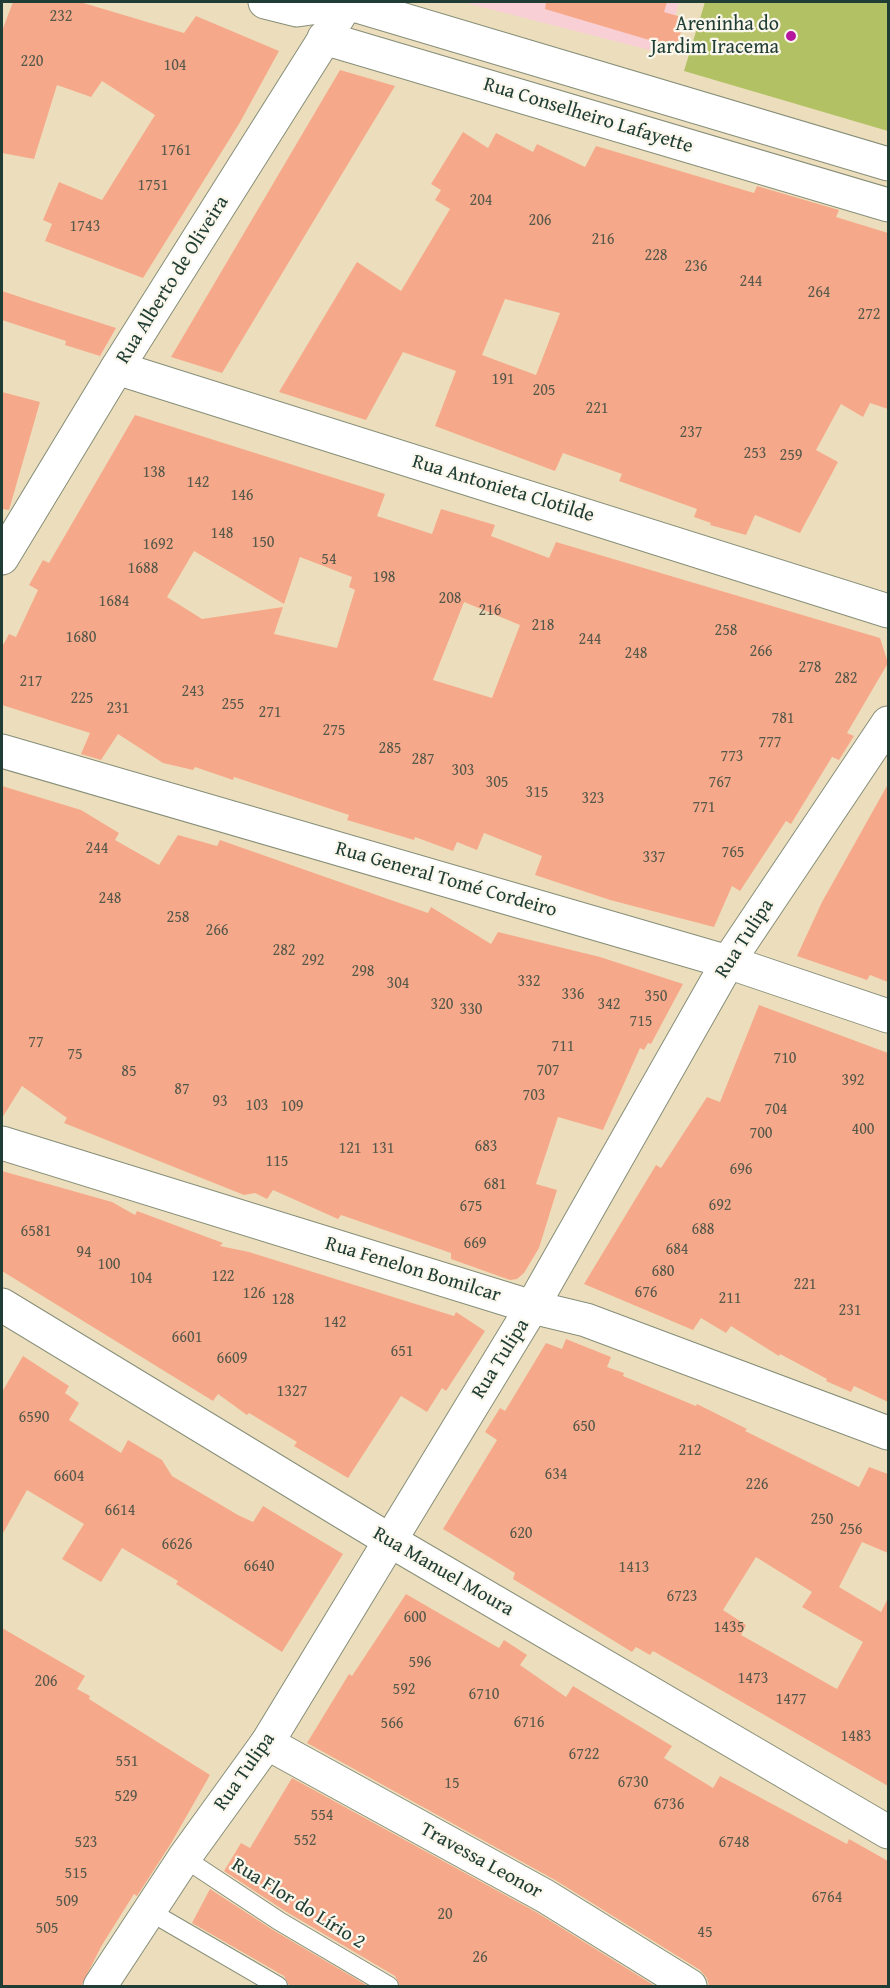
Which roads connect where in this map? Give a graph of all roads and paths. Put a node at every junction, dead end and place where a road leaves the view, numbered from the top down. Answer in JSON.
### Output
{"nodes":[{"id":1,"x":265,"y":2,"type":"edge"},
{"id":2,"x":347,"y":3,"type":"edge"},
{"id":3,"x":297,"y":10,"type":"junction"},
{"id":4,"x":324,"y":38,"type":"junction"},
{"id":5,"x":888,"y":164,"type":"edge"},
{"id":6,"x":888,"y":206,"type":"edge"},
{"id":7,"x":117,"y":368,"type":"junction"},
{"id":8,"x":11,"y":525,"type":"edge"},
{"id":9,"x":2,"y":558,"type":"edge"},
{"id":10,"x":888,"y":611,"type":"edge"},
{"id":11,"x":888,"y":723,"type":"edge"},
{"id":12,"x":2,"y":751,"type":"edge"},
{"id":13,"x":728,"y":962,"type":"junction"},
{"id":14,"x":888,"y":1016,"type":"edge"},
{"id":15,"x":2,"y":1143,"type":"edge"},
{"id":16,"x":2,"y":1305,"type":"edge"},
{"id":17,"x":532,"y":1307,"type":"junction"},
{"id":18,"x":888,"y":1433,"type":"edge"},
{"id":19,"x":389,"y":1540,"type":"junction"},
{"id":20,"x":267,"y":1743,"type":"junction"},
{"id":21,"x":888,"y":1832,"type":"edge"},
{"id":22,"x":184,"y":1858,"type":"junction"},
{"id":23,"x":149,"y":1911,"type":"junction"},
{"id":24,"x":100,"y":1986,"type":"edge"},
{"id":25,"x":278,"y":1986,"type":"edge"},
{"id":26,"x":389,"y":1986,"type":"edge"},
{"id":27,"x":690,"y":1986,"type":"edge"}],
"edges":[{"from":1,"to":3,"type":"street","name":"Rua Conselheiro Lafayette"},
{"from":2,"to":3,"type":"street","name":"Rua Conselheiro Lafayette"},
{"from":2,"to":4,"type":"street","name":"Rua Alberto de Oliveira"},
{"from":2,"to":5,"type":"street","name":"Rua Conselheiro Lafayette"},
{"from":3,"to":4,"type":"street","name":"Rua Conselheiro Lafayette"},
{"from":4,"to":6,"type":"street","name":"Rua Conselheiro Lafayette"},
{"from":4,"to":7,"type":"street","name":"Rua Alberto de Oliveira"},
{"from":7,"to":8,"type":"street","name":"Rua Alberto de Oliveira"},
{"from":7,"to":10,"type":"street","name":"Rua Antonieta Clotilde"},
{"from":8,"to":9,"type":"street","name":"Rua Alberto de Oliveira"},
{"from":11,"to":13,"type":"street","name":"Rua Tulipa"},
{"from":12,"to":13,"type":"street","name":"Rua General Tomé Cordeiro"},
{"from":13,"to":14,"type":"street","name":"Rua General Tomé Cordeiro"},
{"from":13,"to":17,"type":"street","name":"Rua Tulipa"},
{"from":15,"to":17,"type":"street","name":"Rua Fenelon Bomilcar"},
{"from":16,"to":19,"type":"street","name":"Rua Manuel Moura"},
{"from":17,"to":18,"type":"street","name":"Rua Fenelon Bomilcar"},
{"from":17,"to":19,"type":"street","name":"Rua Tulipa"},
{"from":19,"to":20,"type":"street","name":"Rua Tulipa"},
{"from":19,"to":21,"type":"street","name":"Rua Manuel Moura"},
{"from":20,"to":22,"type":"street","name":"Rua Tulipa"},
{"from":20,"to":27,"type":"street","name":"Travessa Leonor"},
{"from":22,"to":23,"type":"street","name":"Rua Tulipa"},
{"from":22,"to":26,"type":"lane","name":"Rua Flor do Lírio 2"},
{"from":23,"to":24,"type":"street","name":"Rua Tulipa"},
{"from":23,"to":25,"type":"lane"}]}
